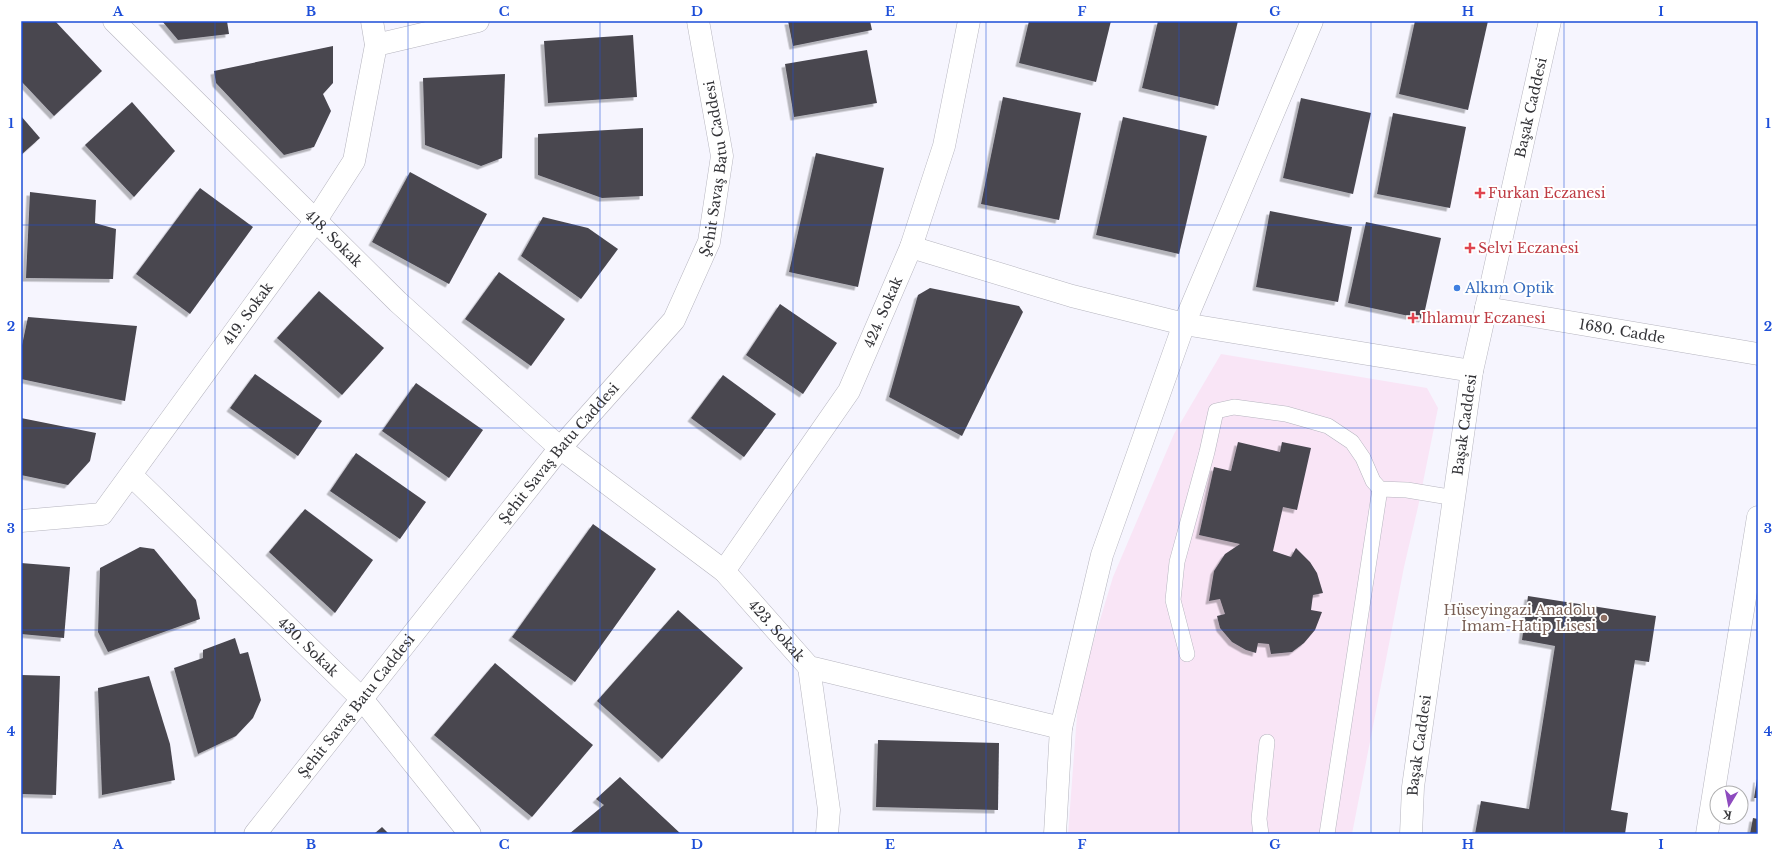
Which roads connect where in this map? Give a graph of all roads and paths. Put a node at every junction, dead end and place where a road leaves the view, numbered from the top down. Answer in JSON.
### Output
{"nodes":[{"id":1,"x":114,"y":21,"type":"edge"},
{"id":2,"x":372,"y":21,"type":"edge"},
{"id":3,"x":478,"y":21,"type":"edge"},
{"id":4,"x":698,"y":21,"type":"edge"},
{"id":5,"x":969,"y":21,"type":"edge"},
{"id":6,"x":1312,"y":21,"type":"edge"},
{"id":7,"x":1550,"y":21,"type":"edge"},
{"id":8,"x":376,"y":45,"type":"junction"},
{"id":9,"x":316,"y":220,"type":"junction"},
{"id":10,"x":911,"y":247,"type":"junction"},
{"id":11,"x":1486,"y":308,"type":"junction"},
{"id":12,"x":1184,"y":324,"type":"junction"},
{"id":13,"x":1758,"y":354,"type":"edge"},
{"id":14,"x":1472,"y":371,"type":"junction"},
{"id":15,"x":560,"y":448,"type":"junction"},
{"id":16,"x":131,"y":475,"type":"junction"},
{"id":17,"x":1380,"y":489,"type":"junction"},
{"id":18,"x":1454,"y":498,"type":"junction"},
{"id":19,"x":1758,"y":517,"type":"edge"},
{"id":20,"x":21,"y":521,"type":"edge"},
{"id":21,"x":724,"y":572,"type":"junction"},
{"id":22,"x":1187,"y":654,"type":"dead end"},
{"id":23,"x":809,"y":667,"type":"junction"},
{"id":24,"x":362,"y":699,"type":"junction"},
{"id":25,"x":1061,"y":728,"type":"junction"},
{"id":26,"x":1267,"y":742,"type":"dead end"},
{"id":27,"x":255,"y":834,"type":"edge"},
{"id":28,"x":470,"y":834,"type":"edge"},
{"id":29,"x":827,"y":834,"type":"edge"},
{"id":30,"x":1055,"y":834,"type":"edge"},
{"id":31,"x":1261,"y":834,"type":"edge"},
{"id":32,"x":1327,"y":834,"type":"edge"},
{"id":33,"x":1410,"y":834,"type":"edge"},
{"id":34,"x":1707,"y":834,"type":"edge"}],
"edges":[{"from":1,"to":9,"type":"street","name":"418. Sokak"},
{"from":2,"to":8,"type":"street","name":"419. Sokak"},
{"from":3,"to":8,"type":"street"},
{"from":4,"to":15,"type":"street","name":"Şehit Savaş Batu Caddesi"},
{"from":5,"to":10,"type":"street","name":"424. Sokak"},
{"from":6,"to":12,"type":"street"},
{"from":7,"to":11,"type":"street","name":"Başak Caddesi"},
{"from":8,"to":9,"type":"street","name":"419. Sokak"},
{"from":9,"to":15,"type":"street","name":"418. Sokak"},
{"from":9,"to":16,"type":"street","name":"419. Sokak"},
{"from":10,"to":12,"type":"street"},
{"from":10,"to":21,"type":"street","name":"424. Sokak"},
{"from":11,"to":13,"type":"street","name":"1680. Cadde"},
{"from":11,"to":14,"type":"street","name":"Başak Caddesi"},
{"from":12,"to":14,"type":"street"},
{"from":12,"to":25,"type":"street"},
{"from":14,"to":18,"type":"street","name":"Başak Caddesi"},
{"from":15,"to":21,"type":"street","name":"423. Sokak"},
{"from":15,"to":24,"type":"street","name":"Şehit Savaş Batu Caddesi"},
{"from":16,"to":20,"type":"street","name":"419. Sokak"},
{"from":16,"to":24,"type":"street","name":"430. Sokak"},
{"from":17,"to":18,"type":"lane"},
{"from":17,"to":22,"type":"lane"},
{"from":17,"to":32,"type":"lane"},
{"from":18,"to":33,"type":"street","name":"Başak Caddesi"},
{"from":19,"to":34,"type":"street"},
{"from":21,"to":23,"type":"street","name":"423. Sokak"},
{"from":23,"to":25,"type":"street","name":"423. Sokak"},
{"from":23,"to":29,"type":"street"},
{"from":24,"to":27,"type":"street","name":"Şehit Savaş Batu Caddesi"},
{"from":24,"to":28,"type":"street","name":"430. Sokak"},
{"from":25,"to":30,"type":"street"},
{"from":26,"to":31,"type":"lane"}]}
